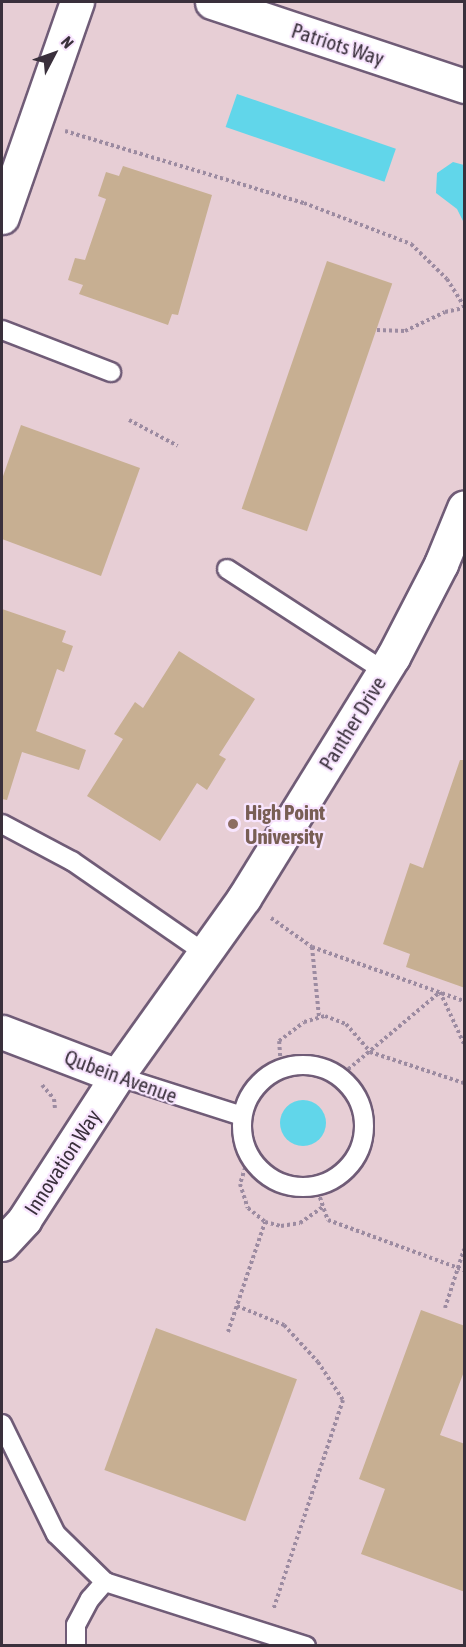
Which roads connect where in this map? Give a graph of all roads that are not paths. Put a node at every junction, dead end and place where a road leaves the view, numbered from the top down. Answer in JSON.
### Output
{"nodes":[{"id":1,"x":77,"y":2,"type":"edge"},
{"id":2,"x":212,"y":2,"type":"edge"},
{"id":3,"x":465,"y":86,"type":"edge"},
{"id":4,"x":2,"y":217,"type":"edge"},
{"id":5,"x":2,"y":330,"type":"edge"},
{"id":6,"x":111,"y":372,"type":"dead end"},
{"id":7,"x":465,"y":508,"type":"edge"},
{"id":8,"x":227,"y":569,"type":"dead end"},
{"id":9,"x":384,"y":671,"type":"junction"},
{"id":10,"x":2,"y":824,"type":"edge"},
{"id":11,"x":205,"y":953,"type":"junction"},
{"id":12,"x":2,"y":1032,"type":"edge"},
{"id":13,"x":117,"y":1076,"type":"junction"},
{"id":14,"x":242,"y":1116,"type":"junction"},
{"id":15,"x":2,"y":1244,"type":"edge"},
{"id":16,"x":2,"y":1424,"type":"edge"},
{"id":17,"x":105,"y":1582,"type":"junction"},
{"id":18,"x":76,"y":1646,"type":"edge"},
{"id":19,"x":306,"y":1646,"type":"edge"}],
"edges":[{"from":1,"to":4,"type":"street"},
{"from":2,"to":3,"type":"street","name":"Patriots Way"},
{"from":5,"to":6,"type":"lane"},
{"from":7,"to":9,"type":"street","name":"Panther Drive"},
{"from":8,"to":9,"type":"lane"},
{"from":9,"to":11,"type":"street","name":"Panther Drive"},
{"from":10,"to":11,"type":"lane"},
{"from":11,"to":13,"type":"street","name":"Panther Drive"},
{"from":12,"to":13,"type":"street","name":"Qubein Avenue"},
{"from":13,"to":14,"type":"lane","name":"Qubein Avenue"},
{"from":13,"to":15,"type":"street","name":"Innovation Way"},
{"from":14,"to":14,"type":"lane"},
{"from":16,"to":17,"type":"lane"},
{"from":17,"to":18,"type":"lane"},
{"from":17,"to":19,"type":"lane"}]}
